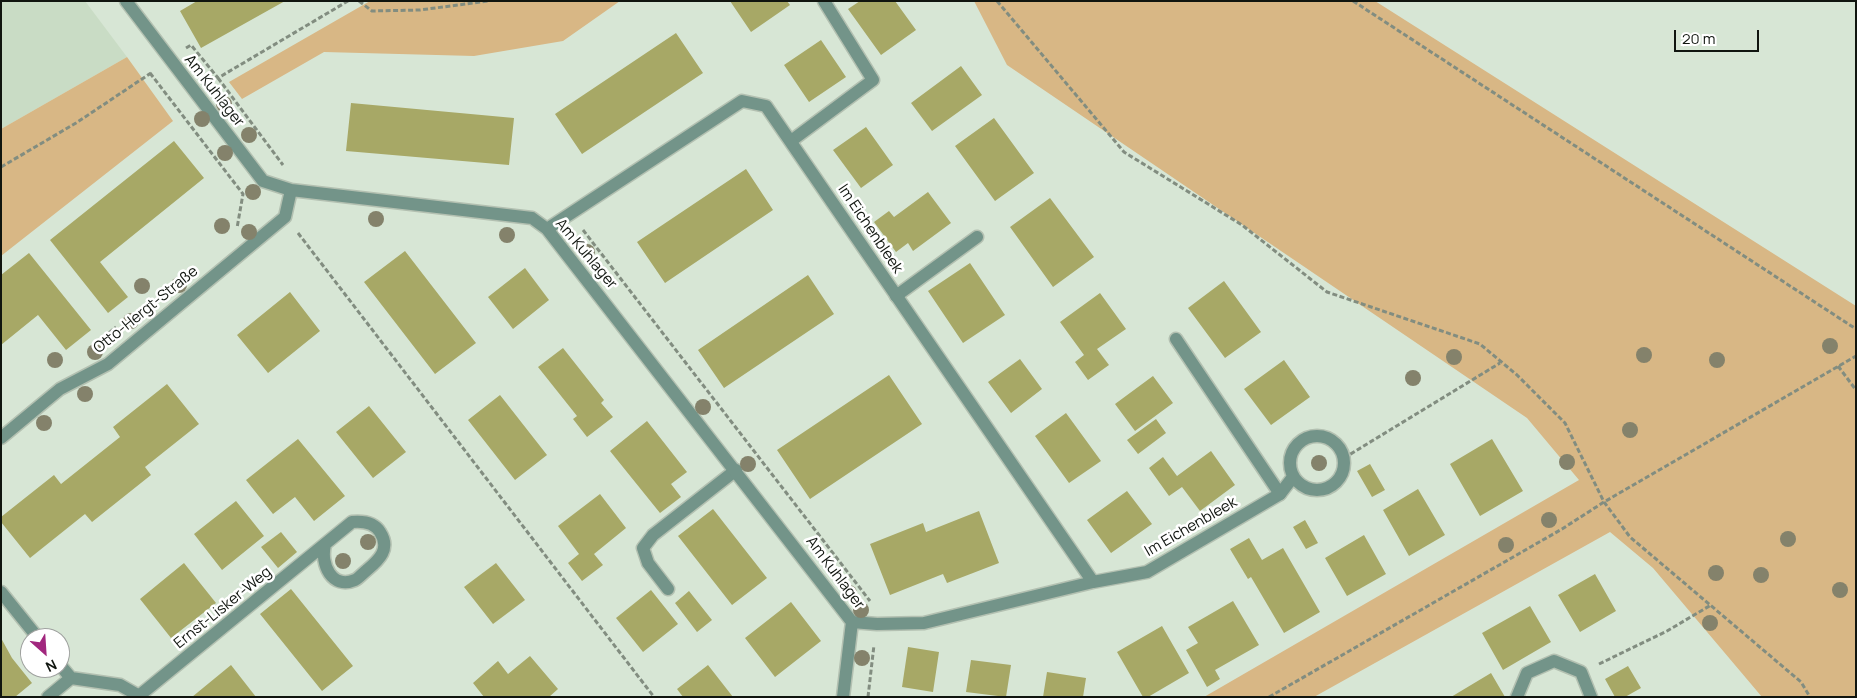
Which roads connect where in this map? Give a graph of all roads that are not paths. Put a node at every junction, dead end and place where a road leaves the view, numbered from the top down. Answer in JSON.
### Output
{"nodes":[{"id":1,"x":126,"y":1,"type":"edge"},
{"id":2,"x":824,"y":1,"type":"edge"},
{"id":3,"x":791,"y":141,"type":"junction"},
{"id":4,"x":291,"y":190,"type":"junction"},
{"id":5,"x":547,"y":229,"type":"junction"},
{"id":6,"x":977,"y":237,"type":"dead end"},
{"id":7,"x":896,"y":296,"type":"junction"},
{"id":8,"x":1176,"y":339,"type":"dead end"},
{"id":9,"x":1,"y":438,"type":"edge"},
{"id":10,"x":736,"y":470,"type":"junction"},
{"id":11,"x":1294,"y":477,"type":"junction"},
{"id":12,"x":1280,"y":494,"type":"junction"},
{"id":13,"x":325,"y":545,"type":"junction"},
{"id":14,"x":1093,"y":582,"type":"junction"},
{"id":15,"x":668,"y":588,"type":"dead end"},
{"id":16,"x":1,"y":592,"type":"edge"},
{"id":17,"x":852,"y":622,"type":"junction"},
{"id":18,"x":30,"y":628,"type":"edge"},
{"id":19,"x":71,"y":678,"type":"joint"},
{"id":20,"x":141,"y":696,"type":"edge"},
{"id":21,"x":48,"y":697,"type":"edge"},
{"id":22,"x":843,"y":697,"type":"edge"},
{"id":23,"x":1517,"y":697,"type":"edge"},
{"id":24,"x":1591,"y":697,"type":"edge"}],
"edges":[{"from":1,"to":4,"type":"street","name":"Am Kuhlager"},
{"from":2,"to":3,"type":"street"},
{"from":3,"to":5,"type":"street","name":"Im Eichenbleek"},
{"from":3,"to":7,"type":"street","name":"Im Eichenbleek"},
{"from":4,"to":5,"type":"street","name":"Am Kuhlager"},
{"from":4,"to":9,"type":"street","name":"Otto-Hergt-Straße"},
{"from":5,"to":10,"type":"street","name":"Am Kuhlager"},
{"from":6,"to":7,"type":"street"},
{"from":7,"to":14,"type":"street","name":"Im Eichenbleek"},
{"from":8,"to":12,"type":"street"},
{"from":10,"to":15,"type":"street"},
{"from":10,"to":17,"type":"street","name":"Am Kuhlager"},
{"from":11,"to":11,"type":"street"},
{"from":11,"to":12,"type":"street","name":"Im Eichenbleek"},
{"from":12,"to":14,"type":"street","name":"Im Eichenbleek"},
{"from":13,"to":13,"type":"street","name":"Ernst-Lisker-Weg"},
{"from":13,"to":20,"type":"street","name":"Ernst-Lisker-Weg"},
{"from":14,"to":17,"type":"street","name":"Im Eichenbleek"},
{"from":16,"to":18,"type":"street"},
{"from":17,"to":22,"type":"street","name":"Am Kuhlager"},
{"from":19,"to":20,"type":"street"},
{"from":19,"to":21,"type":"street"},
{"from":23,"to":24,"type":"street"}]}
